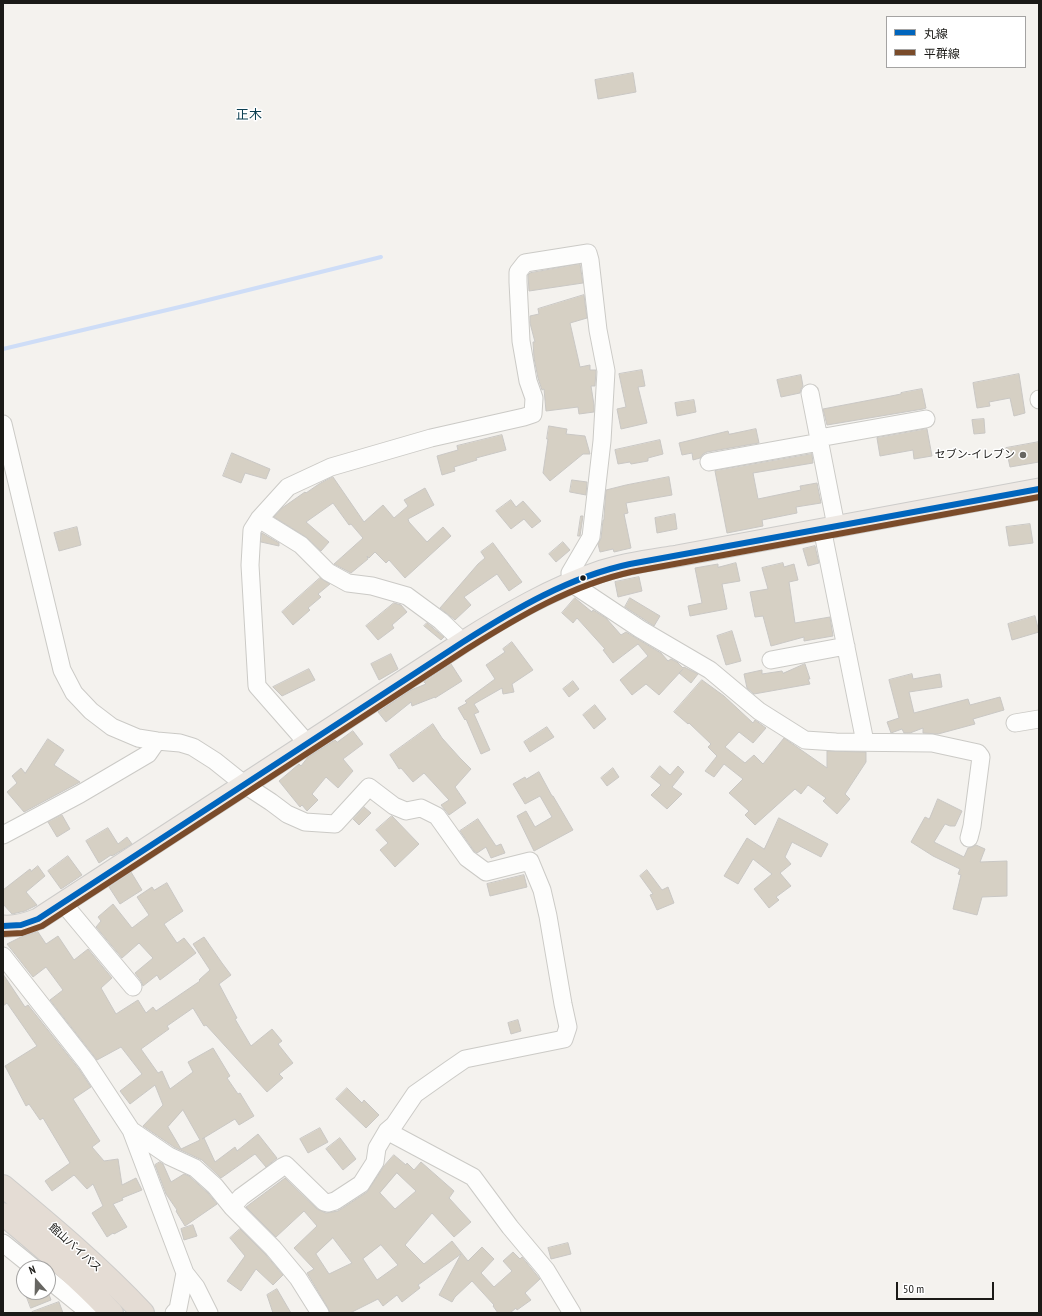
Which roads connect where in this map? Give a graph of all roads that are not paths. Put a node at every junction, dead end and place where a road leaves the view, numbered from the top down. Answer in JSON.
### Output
{"nodes":[{"id":1,"x":810,"y":393,"type":"dead end"},
{"id":2,"x":926,"y":419,"type":"dead end"},
{"id":3,"x":3,"y":424,"type":"edge"},
{"id":4,"x":819,"y":440,"type":"junction"},
{"id":5,"x":709,"y":462,"type":"dead end"},
{"id":6,"x":9,"y":472,"type":"edge"},
{"id":7,"x":1039,"y":488,"type":"edge"},
{"id":8,"x":259,"y":519,"type":"junction"},
{"id":9,"x":829,"y":527,"type":"junction"},
{"id":10,"x":570,"y":583,"type":"junction"},
{"id":11,"x":463,"y":642,"type":"junction"},
{"id":12,"x":846,"y":646,"type":"junction"},
{"id":13,"x":771,"y":660,"type":"dead end"},
{"id":14,"x":1039,"y":719,"type":"edge"},
{"id":15,"x":1015,"y":723,"type":"dead end"},
{"id":16,"x":156,"y":741,"type":"junction"},
{"id":17,"x":866,"y":742,"type":"junction"},
{"id":18,"x":307,"y":743,"type":"junction"},
{"id":19,"x":245,"y":785,"type":"junction"},
{"id":20,"x":3,"y":835,"type":"edge"},
{"id":21,"x":969,"y":838,"type":"dead end"},
{"id":22,"x":63,"y":903,"type":"junction"},
{"id":23,"x":3,"y":926,"type":"edge"},
{"id":24,"x":3,"y":956,"type":"edge"},
{"id":25,"x":133,"y":987,"type":"dead end"},
{"id":26,"x":130,"y":1130,"type":"junction"},
{"id":27,"x":387,"y":1131,"type":"junction"},
{"id":28,"x":3,"y":1186,"type":"edge"},
{"id":29,"x":232,"y":1207,"type":"junction"},
{"id":30,"x":3,"y":1214,"type":"edge"},
{"id":31,"x":3,"y":1242,"type":"edge"},
{"id":32,"x":24,"y":1260,"type":"edge"},
{"id":33,"x":185,"y":1273,"type":"junction"},
{"id":34,"x":56,"y":1285,"type":"edge"},
{"id":35,"x":90,"y":1313,"type":"edge"},
{"id":36,"x":112,"y":1313,"type":"edge"},
{"id":37,"x":143,"y":1313,"type":"edge"},
{"id":38,"x":174,"y":1313,"type":"edge"},
{"id":39,"x":209,"y":1313,"type":"edge"},
{"id":40,"x":320,"y":1313,"type":"edge"},
{"id":41,"x":572,"y":1313,"type":"edge"}],
"edges":[{"from":1,"to":4,"type":"street"},
{"from":2,"to":4,"type":"street"},
{"from":3,"to":6,"type":"street"},
{"from":4,"to":5,"type":"street"},
{"from":4,"to":9,"type":"street"},
{"from":6,"to":16,"type":"street"},
{"from":7,"to":9,"type":"main road"},
{"from":8,"to":10,"type":"street"},
{"from":8,"to":11,"type":"street"},
{"from":8,"to":18,"type":"street"},
{"from":9,"to":10,"type":"main road"},
{"from":9,"to":12,"type":"street"},
{"from":10,"to":11,"type":"main road"},
{"from":10,"to":17,"type":"street"},
{"from":11,"to":18,"type":"main road"},
{"from":12,"to":13,"type":"street"},
{"from":12,"to":17,"type":"street"},
{"from":14,"to":15,"type":"street"},
{"from":16,"to":19,"type":"street"},
{"from":16,"to":20,"type":"street"},
{"from":17,"to":21,"type":"street"},
{"from":18,"to":19,"type":"main road"},
{"from":19,"to":22,"type":"main road"},
{"from":19,"to":27,"type":"street"},
{"from":22,"to":23,"type":"main road"},
{"from":22,"to":25,"type":"street"},
{"from":24,"to":26,"type":"street"},
{"from":26,"to":29,"type":"street"},
{"from":26,"to":33,"type":"street"},
{"from":27,"to":29,"type":"street"},
{"from":27,"to":41,"type":"street"},
{"from":28,"to":37,"type":"highway","name":"館山バイパス"},
{"from":29,"to":40,"type":"street"},
{"from":30,"to":36,"type":"highway","name":"館山バイパス"},
{"from":31,"to":32,"type":"street"},
{"from":33,"to":38,"type":"street"},
{"from":33,"to":39,"type":"street"},
{"from":34,"to":35,"type":"street"}]}
